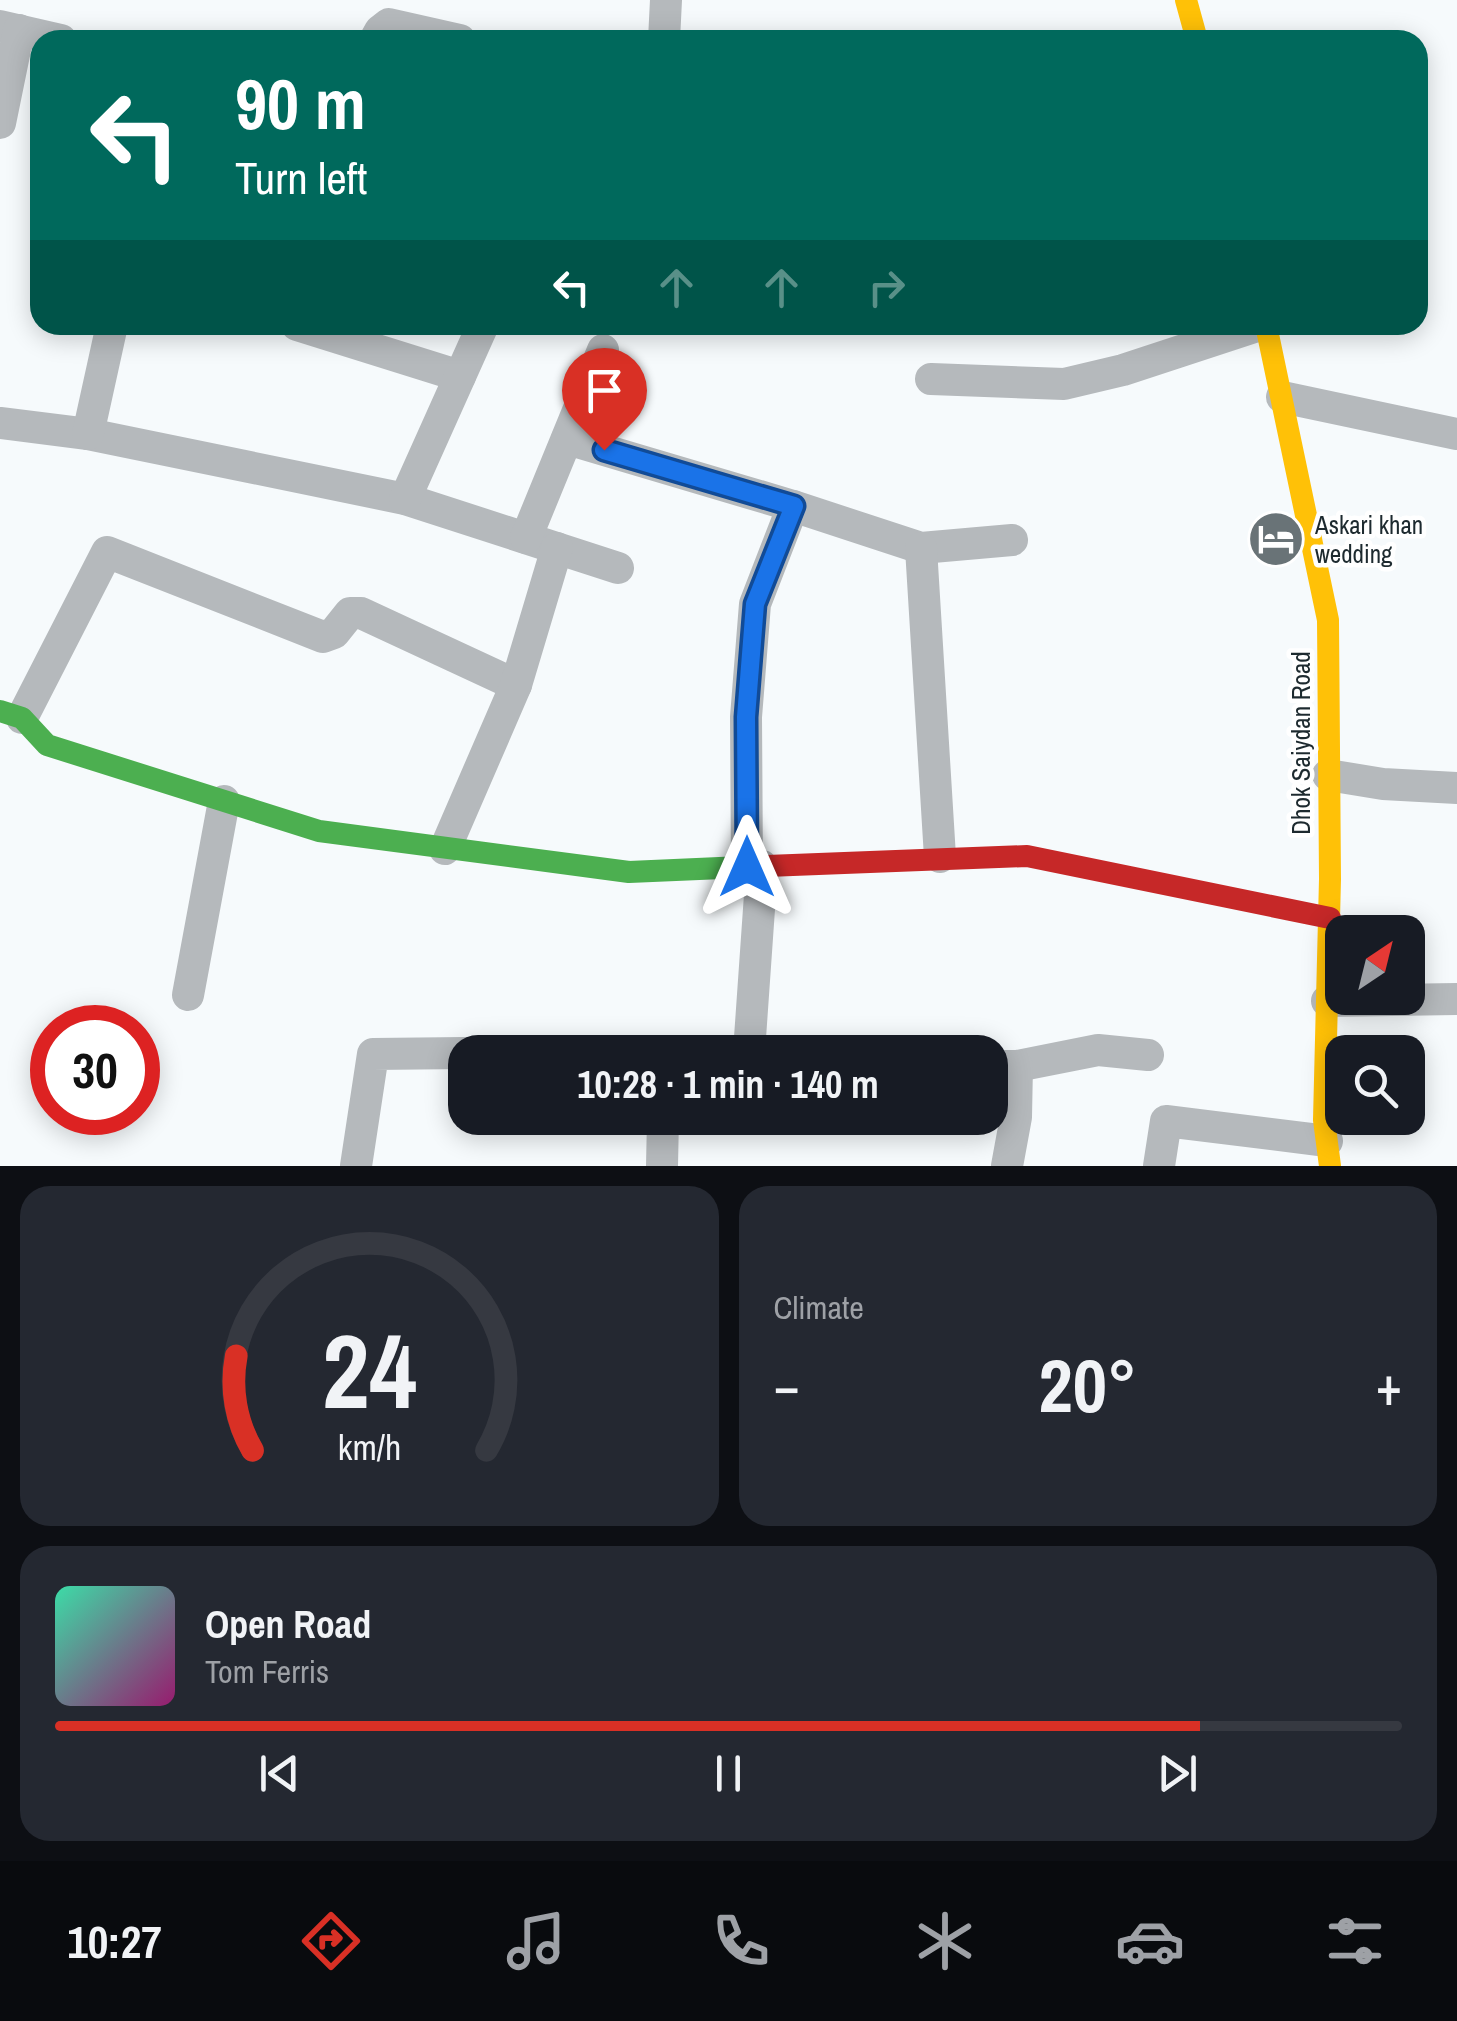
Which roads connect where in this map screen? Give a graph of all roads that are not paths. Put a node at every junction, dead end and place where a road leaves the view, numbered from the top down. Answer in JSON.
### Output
{"nodes":[{"id":1,"x":666,"y":0,"type":"edge"},
{"id":2,"x":1186,"y":0,"type":"edge"},
{"id":3,"x":9,"y":28,"type":"edge"},
{"id":4,"x":381,"y":30,"type":"edge"},
{"id":5,"x":416,"y":30,"type":"edge"},
{"id":6,"x":664,"y":30,"type":"edge"},
{"id":7,"x":1194,"y":30,"type":"edge"},
{"id":8,"x":0,"y":123,"type":"edge"},
{"id":9,"x":110,"y":335,"type":"edge"},
{"id":10,"x":329,"y":335,"type":"edge"},
{"id":11,"x":479,"y":335,"type":"edge"},
{"id":12,"x":1232,"y":335,"type":"edge"},
{"id":13,"x":1266,"y":335,"type":"edge"},
{"id":14,"x":603,"y":350,"type":"dead end"},
{"id":15,"x":460,"y":376,"type":"junction"},
{"id":16,"x":930,"y":379,"type":"dead end"},
{"id":17,"x":1282,"y":397,"type":"junction"},
{"id":18,"x":0,"y":422,"type":"edge"},
{"id":19,"x":88,"y":434,"type":"junction"},
{"id":20,"x":1457,"y":434,"type":"edge"},
{"id":21,"x":567,"y":439,"type":"junction"},
{"id":22,"x":405,"y":499,"type":"junction"},
{"id":23,"x":794,"y":506,"type":"junction"},
{"id":24,"x":1012,"y":540,"type":"dead end"},
{"id":25,"x":541,"y":543,"type":"junction"},
{"id":26,"x":920,"y":548,"type":"junction"},
{"id":27,"x":618,"y":568,"type":"dead end"},
{"id":28,"x":516,"y":686,"type":"junction"},
{"id":29,"x":11,"y":714,"type":"edge"},
{"id":30,"x":1328,"y":775,"type":"junction"},
{"id":31,"x":1457,"y":788,"type":"edge"},
{"id":32,"x":224,"y":801,"type":"junction"},
{"id":33,"x":444,"y":849,"type":"junction"},
{"id":34,"x":940,"y":857,"type":"junction"},
{"id":35,"x":755,"y":867,"type":"junction"},
{"id":36,"x":1330,"y":915,"type":"edge"},
{"id":37,"x":1325,"y":917,"type":"edge"},
{"id":38,"x":188,"y":995,"type":"dead end"},
{"id":39,"x":1425,"y":999,"type":"edge"},
{"id":40,"x":1457,"y":999,"type":"edge"},
{"id":41,"x":1328,"y":1015,"type":"edge"},
{"id":42,"x":750,"y":1035,"type":"edge"},
{"id":43,"x":448,"y":1053,"type":"edge"},
{"id":44,"x":1148,"y":1056,"type":"dead end"},
{"id":45,"x":1008,"y":1065,"type":"edge"},
{"id":46,"x":1008,"y":1086,"type":"edge"},
{"id":47,"x":663,"y":1135,"type":"edge"},
{"id":48,"x":1329,"y":1153,"type":"edge"},
{"id":49,"x":356,"y":1166,"type":"edge"},
{"id":50,"x":662,"y":1166,"type":"edge"},
{"id":51,"x":1008,"y":1166,"type":"edge"},
{"id":52,"x":1158,"y":1166,"type":"edge"}],
"edges":[{"from":1,"to":6,"type":"street"},
{"from":2,"to":7,"type":"street"},
{"from":3,"to":8,"type":"street"},
{"from":4,"to":5,"type":"street"},
{"from":9,"to":19,"type":"street"},
{"from":10,"to":15,"type":"street"},
{"from":11,"to":15,"type":"street"},
{"from":12,"to":16,"type":"street"},
{"from":13,"to":17,"type":"street","name":"Dhok Saiydan Road"},
{"from":14,"to":21,"type":"street"},
{"from":15,"to":22,"type":"street"},
{"from":17,"to":20,"type":"street"},
{"from":17,"to":30,"type":"street","name":"Dhok Saiydan Road"},
{"from":18,"to":19,"type":"street"},
{"from":19,"to":22,"type":"street"},
{"from":21,"to":23,"type":"street"},
{"from":21,"to":25,"type":"street"},
{"from":22,"to":25,"type":"street"},
{"from":23,"to":26,"type":"street"},
{"from":23,"to":35,"type":"street"},
{"from":24,"to":26,"type":"street"},
{"from":25,"to":27,"type":"street"},
{"from":25,"to":28,"type":"street"},
{"from":26,"to":34,"type":"street"},
{"from":28,"to":29,"type":"street"},
{"from":28,"to":33,"type":"street"},
{"from":29,"to":32,"type":"street"},
{"from":30,"to":31,"type":"street"},
{"from":30,"to":36,"type":"street","name":"Dhok Saiydan Road"},
{"from":32,"to":33,"type":"street"},
{"from":32,"to":38,"type":"street"},
{"from":33,"to":35,"type":"street"},
{"from":34,"to":35,"type":"street"},
{"from":34,"to":37,"type":"street"},
{"from":35,"to":42,"type":"street"},
{"from":39,"to":40,"type":"street"},
{"from":41,"to":48,"type":"street","name":"Dhok Saiydan Road"},
{"from":43,"to":49,"type":"street"},
{"from":44,"to":45,"type":"street"},
{"from":46,"to":51,"type":"street"},
{"from":47,"to":50,"type":"street"},
{"from":48,"to":52,"type":"street"}]}
